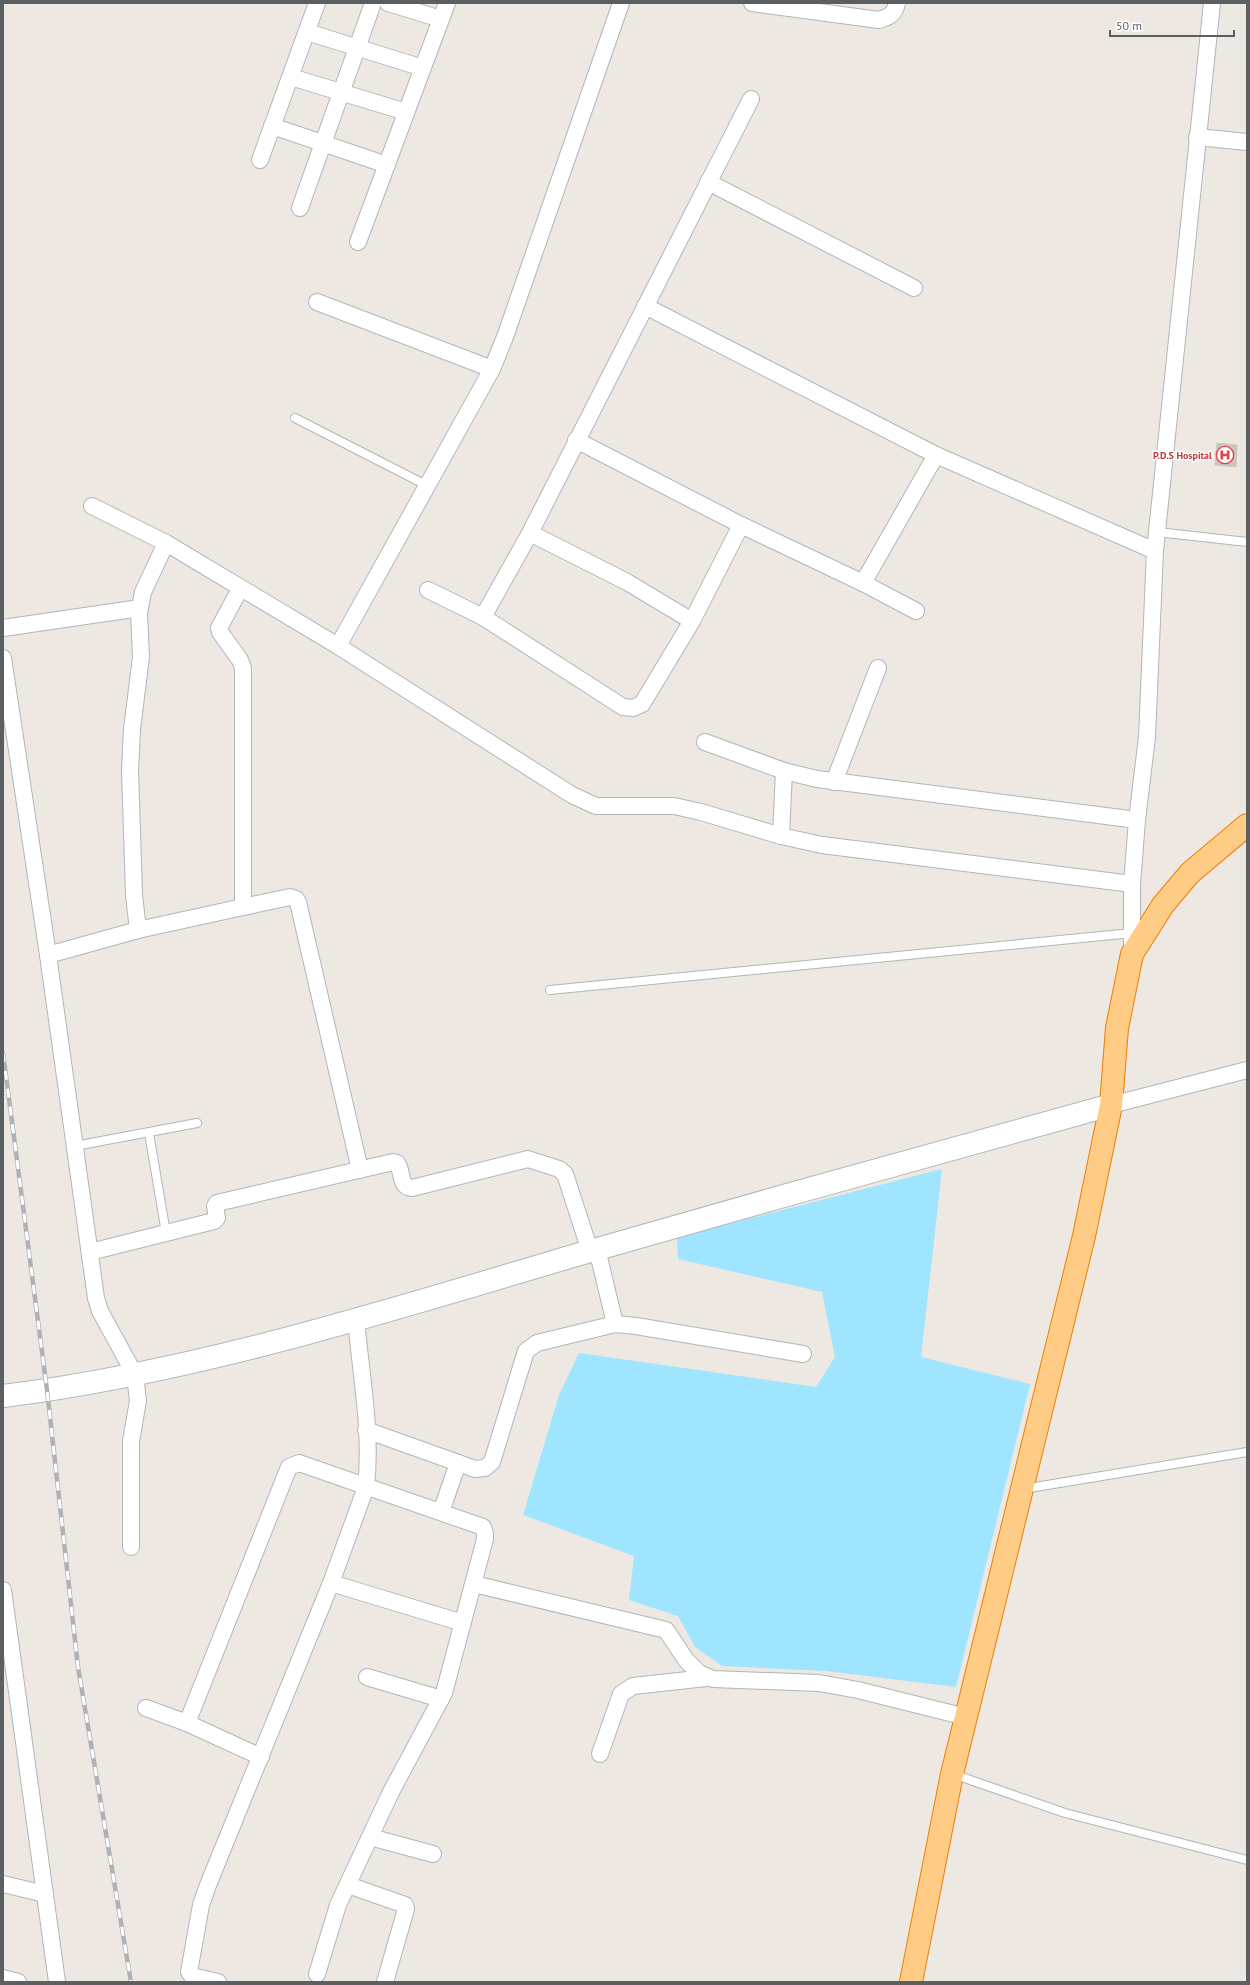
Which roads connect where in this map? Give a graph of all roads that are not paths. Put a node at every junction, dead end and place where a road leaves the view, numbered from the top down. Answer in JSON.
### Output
{"nodes":[{"id":1,"x":317,"y":3,"type":"edge"},
{"id":2,"x":373,"y":3,"type":"edge"},
{"id":3,"x":388,"y":3,"type":"edge"},
{"id":4,"x":447,"y":3,"type":"edge"},
{"id":5,"x":621,"y":3,"type":"edge"},
{"id":6,"x":752,"y":3,"type":"edge"},
{"id":7,"x":897,"y":3,"type":"edge"},
{"id":8,"x":1212,"y":3,"type":"edge"},
{"id":9,"x":441,"y":19,"type":"junction"},
{"id":10,"x":307,"y":32,"type":"junction"},
{"id":11,"x":357,"y":48,"type":"junction"},
{"id":12,"x":423,"y":68,"type":"junction"},
{"id":13,"x":291,"y":77,"type":"junction"},
{"id":14,"x":341,"y":92,"type":"junction"},
{"id":15,"x":751,"y":99,"type":"dead end"},
{"id":16,"x":406,"y":112,"type":"junction"},
{"id":17,"x":272,"y":126,"type":"junction"},
{"id":18,"x":1197,"y":137,"type":"junction"},
{"id":19,"x":323,"y":142,"type":"junction"},
{"id":20,"x":1247,"y":142,"type":"edge"},
{"id":21,"x":260,"y":160,"type":"dead end"},
{"id":22,"x":387,"y":165,"type":"junction"},
{"id":23,"x":708,"y":182,"type":"junction"},
{"id":24,"x":300,"y":208,"type":"dead end"},
{"id":25,"x":358,"y":242,"type":"dead end"},
{"id":26,"x":914,"y":288,"type":"dead end"},
{"id":27,"x":317,"y":302,"type":"dead end"},
{"id":28,"x":645,"y":306,"type":"junction"},
{"id":29,"x":492,"y":369,"type":"junction"},
{"id":30,"x":294,"y":418,"type":"dead end"},
{"id":31,"x":576,"y":440,"type":"junction"},
{"id":32,"x":936,"y":455,"type":"junction"},
{"id":33,"x":428,"y":486,"type":"junction"},
{"id":34,"x":92,"y":506,"type":"dead end"},
{"id":35,"x":741,"y":525,"type":"junction"},
{"id":36,"x":1157,"y":532,"type":"junction"},
{"id":37,"x":530,"y":533,"type":"junction"},
{"id":38,"x":1247,"y":542,"type":"edge"},
{"id":39,"x":166,"y":543,"type":"junction"},
{"id":40,"x":1154,"y":551,"type":"junction"},
{"id":41,"x":863,"y":583,"type":"junction"},
{"id":42,"x":240,"y":589,"type":"junction"},
{"id":43,"x":428,"y":590,"type":"dead end"},
{"id":44,"x":140,"y":608,"type":"junction"},
{"id":45,"x":916,"y":611,"type":"dead end"},
{"id":46,"x":484,"y":617,"type":"junction"},
{"id":47,"x":692,"y":621,"type":"junction"},
{"id":48,"x":3,"y":628,"type":"edge"},
{"id":49,"x":338,"y":646,"type":"junction"},
{"id":50,"x":3,"y":658,"type":"edge"},
{"id":51,"x":878,"y":668,"type":"dead end"},
{"id":52,"x":705,"y":742,"type":"dead end"},
{"id":53,"x":784,"y":771,"type":"junction"},
{"id":54,"x":834,"y":782,"type":"junction"},
{"id":55,"x":1136,"y":820,"type":"junction"},
{"id":56,"x":1247,"y":825,"type":"edge"},
{"id":57,"x":781,"y":836,"type":"junction"},
{"id":58,"x":1132,"y":884,"type":"junction"},
{"id":59,"x":243,"y":907,"type":"junction"},
{"id":60,"x":138,"y":930,"type":"junction"},
{"id":61,"x":1132,"y":933,"type":"junction"},
{"id":62,"x":1132,"y":954,"type":"junction"},
{"id":63,"x":48,"y":955,"type":"junction"},
{"id":64,"x":550,"y":990,"type":"dead end"},
{"id":65,"x":1247,"y":1070,"type":"edge"},
{"id":66,"x":1111,"y":1105,"type":"junction"},
{"id":67,"x":197,"y":1123,"type":"dead end"},
{"id":68,"x":149,"y":1133,"type":"junction"},
{"id":69,"x":75,"y":1146,"type":"junction"},
{"id":70,"x":360,"y":1170,"type":"junction"},
{"id":71,"x":166,"y":1233,"type":"junction"},
{"id":72,"x":594,"y":1250,"type":"junction"},
{"id":73,"x":90,"y":1252,"type":"junction"},
{"id":74,"x":356,"y":1320,"type":"junction"},
{"id":75,"x":615,"y":1324,"type":"junction"},
{"id":76,"x":803,"y":1354,"type":"dead end"},
{"id":77,"x":135,"y":1375,"type":"junction"},
{"id":78,"x":3,"y":1396,"type":"edge"},
{"id":79,"x":366,"y":1430,"type":"junction"},
{"id":80,"x":1247,"y":1452,"type":"edge"},
{"id":81,"x":458,"y":1463,"type":"junction"},
{"id":82,"x":366,"y":1487,"type":"junction"},
{"id":83,"x":1022,"y":1490,"type":"junction"},
{"id":84,"x":441,"y":1512,"type":"junction"},
{"id":85,"x":131,"y":1547,"type":"dead end"},
{"id":86,"x":331,"y":1583,"type":"junction"},
{"id":87,"x":474,"y":1584,"type":"junction"},
{"id":88,"x":3,"y":1590,"type":"edge"},
{"id":89,"x":463,"y":1623,"type":"junction"},
{"id":90,"x":367,"y":1677,"type":"dead end"},
{"id":91,"x":706,"y":1678,"type":"junction"},
{"id":92,"x":441,"y":1698,"type":"junction"},
{"id":93,"x":146,"y":1708,"type":"dead end"},
{"id":94,"x":966,"y":1717,"type":"junction"},
{"id":95,"x":187,"y":1723,"type":"junction"},
{"id":96,"x":600,"y":1754,"type":"dead end"},
{"id":97,"x":261,"y":1756,"type":"junction"},
{"id":98,"x":952,"y":1774,"type":"junction"},
{"id":99,"x":370,"y":1837,"type":"junction"},
{"id":100,"x":433,"y":1854,"type":"dead end"},
{"id":101,"x":1247,"y":1860,"type":"edge"},
{"id":102,"x":3,"y":1884,"type":"edge"},
{"id":103,"x":348,"y":1884,"type":"junction"},
{"id":104,"x":45,"y":1894,"type":"junction"},
{"id":105,"x":317,"y":1974,"type":"dead end"},
{"id":106,"x":3,"y":1978,"type":"edge"},
{"id":107,"x":18,"y":1982,"type":"edge"},
{"id":108,"x":56,"y":1982,"type":"edge"},
{"id":109,"x":218,"y":1982,"type":"edge"},
{"id":110,"x":385,"y":1982,"type":"edge"},
{"id":111,"x":911,"y":1982,"type":"edge"}],
"edges":[{"from":1,"to":10,"type":"street"},
{"from":2,"to":11,"type":"street"},
{"from":3,"to":9,"type":"street"},
{"from":4,"to":9,"type":"street"},
{"from":5,"to":29,"type":"street"},
{"from":6,"to":7,"type":"street"},
{"from":8,"to":18,"type":"street"},
{"from":9,"to":12,"type":"street"},
{"from":10,"to":11,"type":"street"},
{"from":10,"to":13,"type":"street"},
{"from":11,"to":12,"type":"street"},
{"from":11,"to":14,"type":"street"},
{"from":12,"to":16,"type":"street"},
{"from":13,"to":14,"type":"street"},
{"from":13,"to":17,"type":"street"},
{"from":14,"to":16,"type":"street"},
{"from":14,"to":19,"type":"street"},
{"from":15,"to":23,"type":"street"},
{"from":16,"to":22,"type":"street"},
{"from":17,"to":19,"type":"street"},
{"from":17,"to":21,"type":"street"},
{"from":18,"to":20,"type":"street"},
{"from":18,"to":36,"type":"street"},
{"from":19,"to":22,"type":"street"},
{"from":19,"to":24,"type":"street"},
{"from":22,"to":25,"type":"street"},
{"from":23,"to":26,"type":"street"},
{"from":23,"to":28,"type":"street"},
{"from":27,"to":29,"type":"street"},
{"from":28,"to":31,"type":"street"},
{"from":28,"to":32,"type":"street"},
{"from":29,"to":33,"type":"street"},
{"from":30,"to":33,"type":"lane"},
{"from":31,"to":35,"type":"street"},
{"from":31,"to":37,"type":"street"},
{"from":32,"to":40,"type":"street"},
{"from":32,"to":41,"type":"street"},
{"from":33,"to":49,"type":"street"},
{"from":34,"to":39,"type":"street"},
{"from":35,"to":41,"type":"street"},
{"from":35,"to":47,"type":"street"},
{"from":36,"to":38,"type":"lane"},
{"from":36,"to":40,"type":"street"},
{"from":37,"to":46,"type":"street"},
{"from":37,"to":47,"type":"street"},
{"from":39,"to":42,"type":"street"},
{"from":39,"to":44,"type":"street"},
{"from":40,"to":55,"type":"street"},
{"from":41,"to":45,"type":"street"},
{"from":42,"to":49,"type":"street"},
{"from":42,"to":59,"type":"street"},
{"from":43,"to":46,"type":"street"},
{"from":44,"to":48,"type":"street"},
{"from":44,"to":60,"type":"street"},
{"from":46,"to":47,"type":"street"},
{"from":49,"to":57,"type":"street"},
{"from":50,"to":63,"type":"street"},
{"from":51,"to":54,"type":"street"},
{"from":52,"to":53,"type":"street"},
{"from":53,"to":54,"type":"street"},
{"from":53,"to":57,"type":"street"},
{"from":54,"to":55,"type":"street"},
{"from":55,"to":58,"type":"street"},
{"from":56,"to":62,"type":"highway"},
{"from":57,"to":58,"type":"street"},
{"from":58,"to":61,"type":"street"},
{"from":59,"to":60,"type":"street"},
{"from":59,"to":70,"type":"street"},
{"from":60,"to":63,"type":"street"},
{"from":61,"to":62,"type":"street"},
{"from":61,"to":64,"type":"lane"},
{"from":62,"to":66,"type":"highway"},
{"from":63,"to":69,"type":"street"},
{"from":65,"to":66,"type":"street"},
{"from":66,"to":72,"type":"street"},
{"from":66,"to":83,"type":"highway"},
{"from":67,"to":68,"type":"lane"},
{"from":68,"to":69,"type":"lane"},
{"from":68,"to":71,"type":"lane"},
{"from":69,"to":73,"type":"street"},
{"from":70,"to":71,"type":"street"},
{"from":70,"to":72,"type":"street"},
{"from":71,"to":73,"type":"street"},
{"from":72,"to":74,"type":"street"},
{"from":72,"to":75,"type":"street"},
{"from":73,"to":77,"type":"street"},
{"from":74,"to":77,"type":"street"},
{"from":74,"to":79,"type":"street"},
{"from":75,"to":76,"type":"street"},
{"from":75,"to":81,"type":"street"},
{"from":77,"to":78,"type":"street"},
{"from":77,"to":85,"type":"street"},
{"from":79,"to":81,"type":"street"},
{"from":79,"to":82,"type":"street"},
{"from":80,"to":83,"type":"lane"},
{"from":81,"to":84,"type":"street"},
{"from":82,"to":84,"type":"street"},
{"from":82,"to":86,"type":"street"},
{"from":82,"to":95,"type":"street"},
{"from":83,"to":94,"type":"highway"},
{"from":84,"to":87,"type":"street"},
{"from":86,"to":89,"type":"street"},
{"from":86,"to":97,"type":"street"},
{"from":87,"to":89,"type":"street"},
{"from":87,"to":91,"type":"street"},
{"from":88,"to":104,"type":"street"},
{"from":89,"to":92,"type":"street"},
{"from":90,"to":92,"type":"street"},
{"from":91,"to":94,"type":"street"},
{"from":91,"to":96,"type":"street"},
{"from":92,"to":99,"type":"street"},
{"from":93,"to":95,"type":"street"},
{"from":94,"to":98,"type":"highway"},
{"from":95,"to":97,"type":"street"},
{"from":97,"to":109,"type":"street"},
{"from":98,"to":101,"type":"lane"},
{"from":98,"to":111,"type":"highway"},
{"from":99,"to":100,"type":"street"},
{"from":99,"to":103,"type":"street"},
{"from":102,"to":104,"type":"street"},
{"from":103,"to":105,"type":"street"},
{"from":103,"to":110,"type":"street"},
{"from":104,"to":108,"type":"street"},
{"from":106,"to":107,"type":"street"}]}
